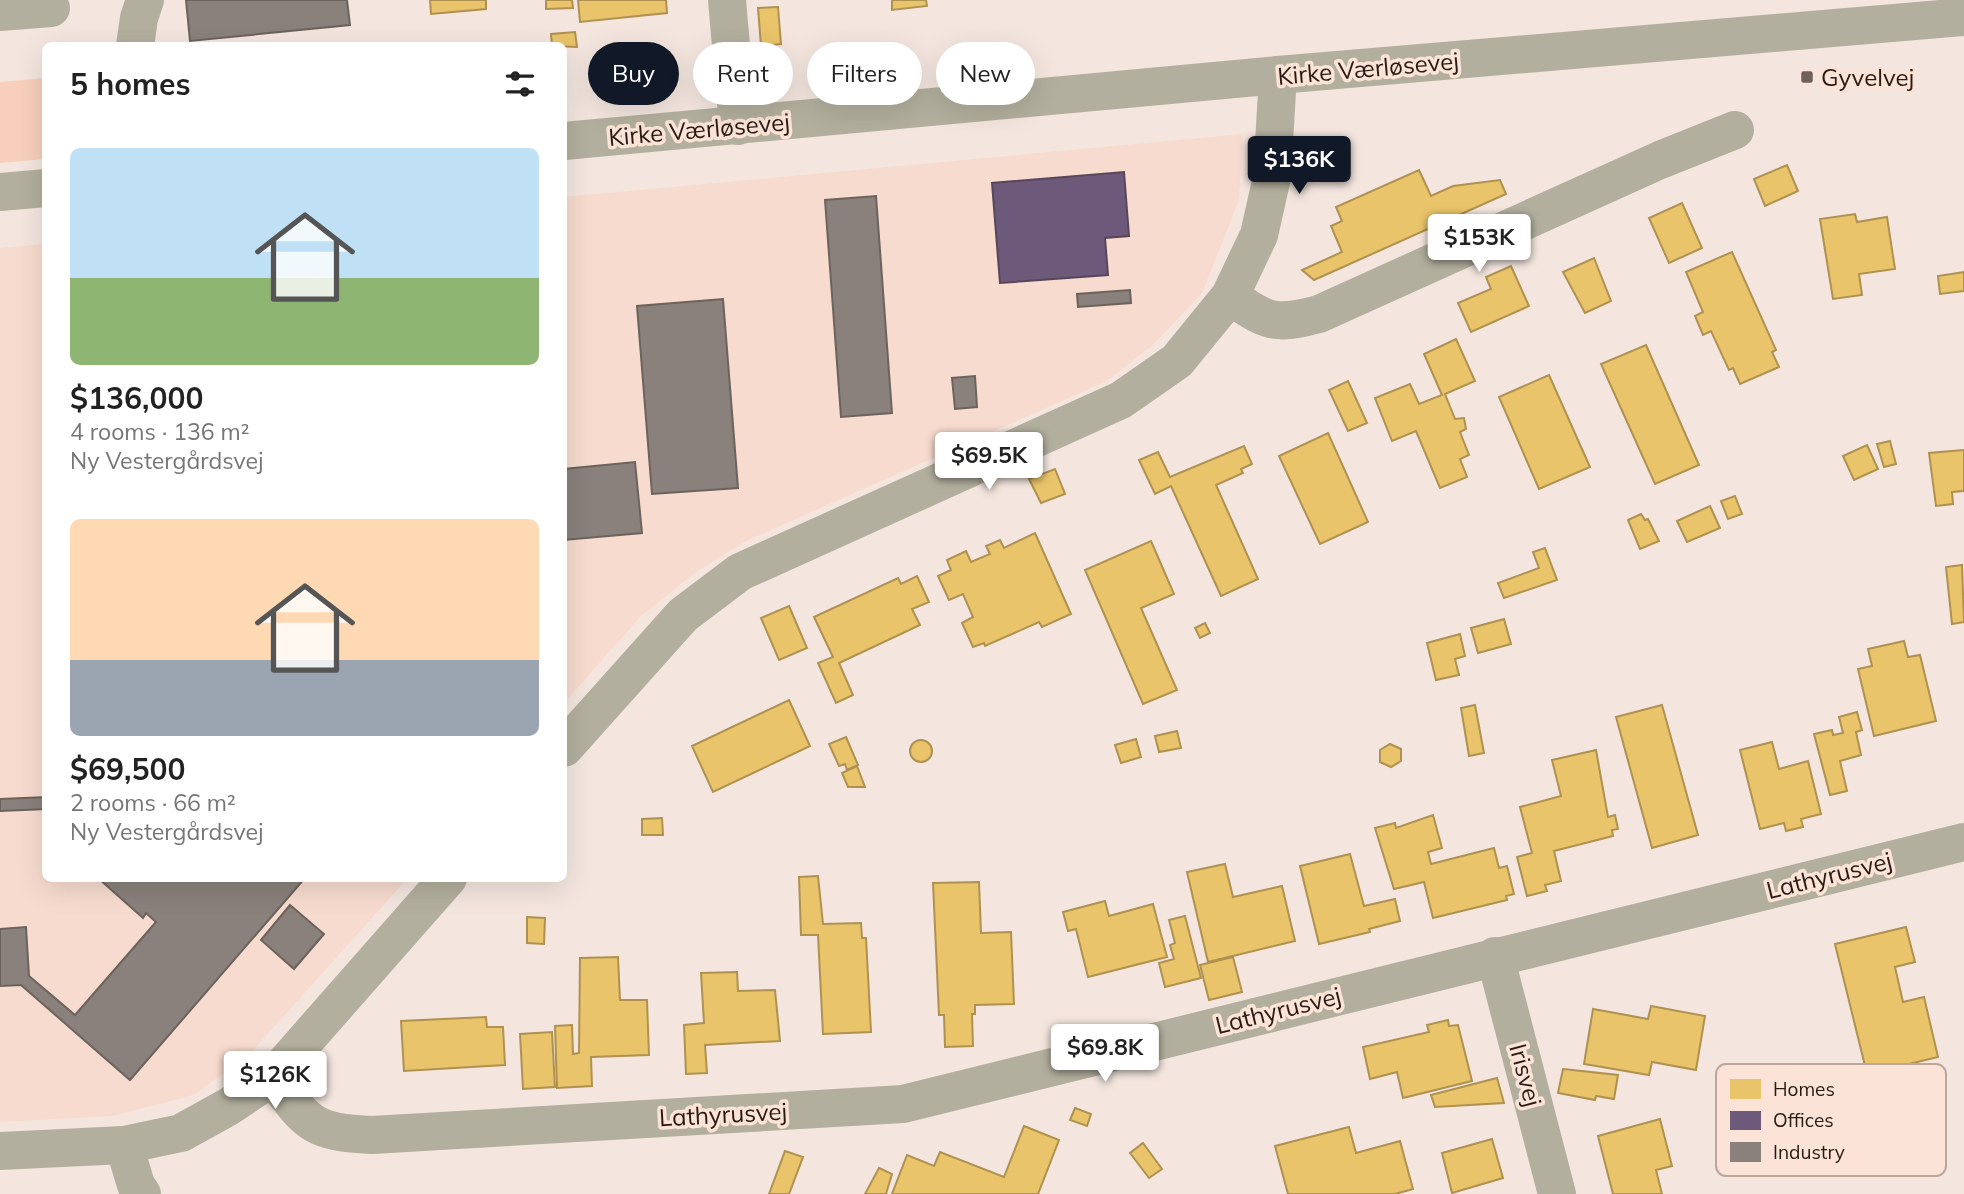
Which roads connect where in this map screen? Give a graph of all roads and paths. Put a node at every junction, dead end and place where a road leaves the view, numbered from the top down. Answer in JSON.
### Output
{"nodes":[{"id":1,"x":145,"y":0,"type":"edge"},
{"id":2,"x":727,"y":0,"type":"edge"},
{"id":3,"x":51,"y":8,"type":"dead end"},
{"id":4,"x":0,"y":12,"type":"edge"},
{"id":5,"x":1964,"y":17,"type":"edge"},
{"id":6,"x":136,"y":42,"type":"edge"},
{"id":7,"x":1278,"y":75,"type":"junction"},
{"id":8,"x":738,"y":126,"type":"junction"},
{"id":9,"x":1735,"y":130,"type":"dead end"},
{"id":10,"x":567,"y":141,"type":"edge"},
{"id":11,"x":42,"y":188,"type":"edge"},
{"id":12,"x":0,"y":192,"type":"edge"},
{"id":13,"x":1230,"y":296,"type":"junction"},
{"id":14,"x":567,"y":745,"type":"edge"},
{"id":15,"x":1964,"y":842,"type":"edge"},
{"id":16,"x":444,"y":882,"type":"edge"},
{"id":17,"x":1494,"y":956,"type":"junction"},
{"id":18,"x":273,"y":1077,"type":"junction"},
{"id":19,"x":124,"y":1145,"type":"junction"},
{"id":20,"x":0,"y":1151,"type":"edge"},
{"id":21,"x":142,"y":1194,"type":"edge"},
{"id":22,"x":1557,"y":1194,"type":"edge"}],
"edges":[{"from":1,"to":6,"type":"street"},
{"from":2,"to":8,"type":"street"},
{"from":3,"to":4,"type":"street"},
{"from":5,"to":7,"type":"street","name":"Kirke Værløsevej"},
{"from":7,"to":8,"type":"street","name":"Kirke Værløsevej"},
{"from":7,"to":13,"type":"street"},
{"from":8,"to":10,"type":"street","name":"Kirke Værløsevej"},
{"from":9,"to":13,"type":"street"},
{"from":11,"to":12,"type":"street"},
{"from":13,"to":14,"type":"street"},
{"from":15,"to":17,"type":"street","name":"Lathyrusvej"},
{"from":16,"to":18,"type":"street"},
{"from":17,"to":18,"type":"street","name":"Lathyrusvej"},
{"from":17,"to":22,"type":"street","name":"Irisvej"},
{"from":18,"to":19,"type":"street"},
{"from":19,"to":20,"type":"street"},
{"from":19,"to":21,"type":"street"}]}
